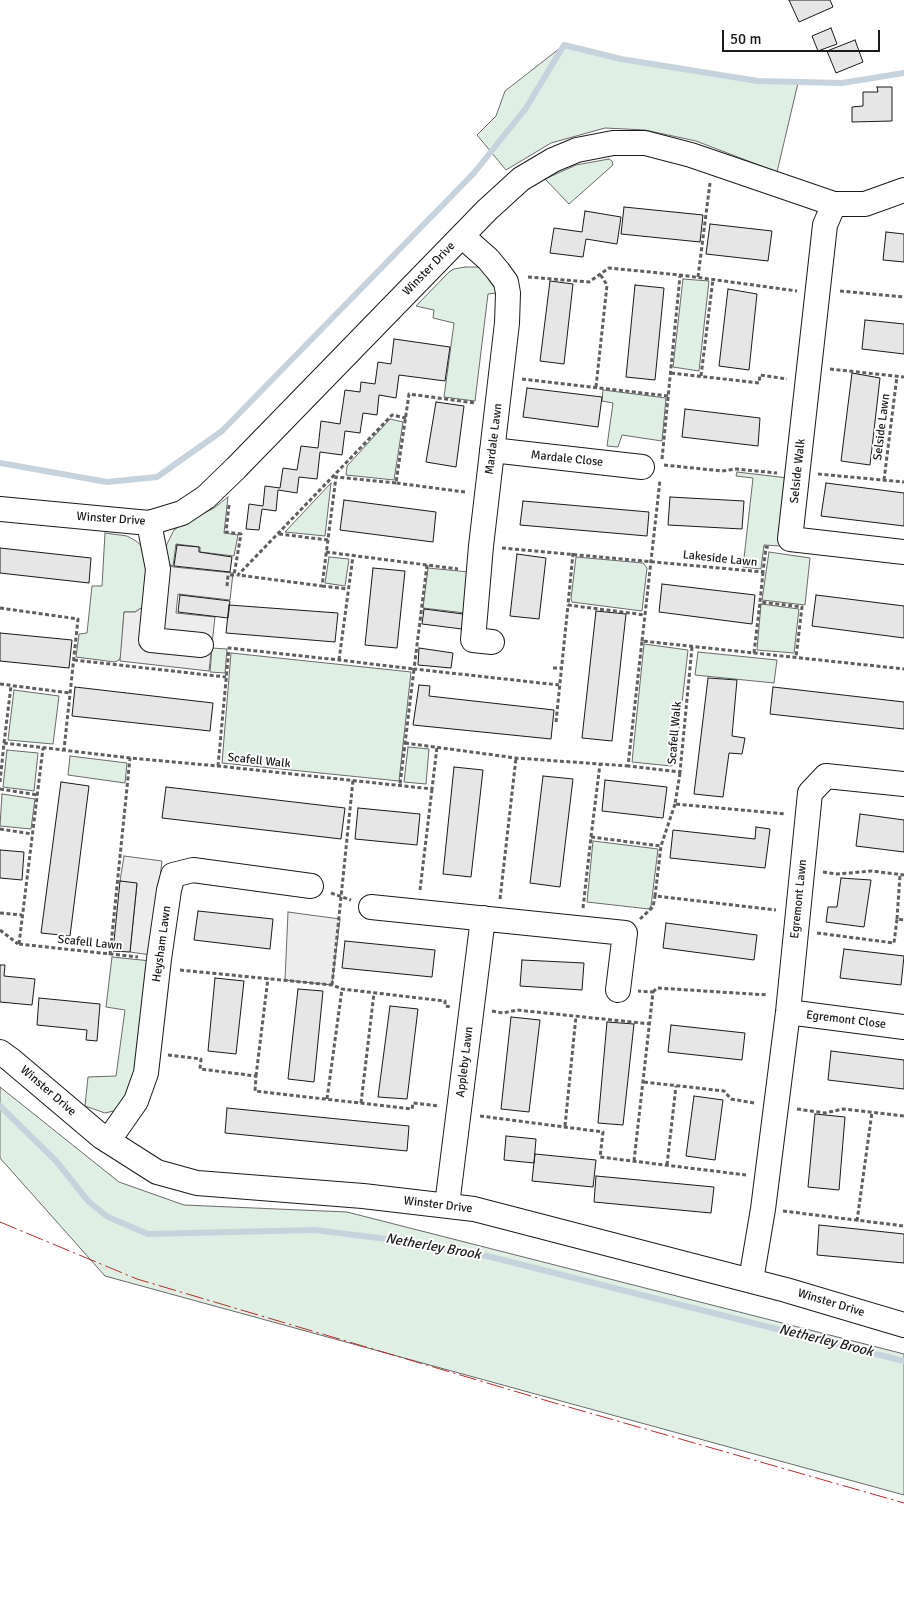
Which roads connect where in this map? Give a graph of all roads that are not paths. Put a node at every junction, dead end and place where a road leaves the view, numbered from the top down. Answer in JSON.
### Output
{"nodes":[{"id":1,"x":904,"y":190,"type":"edge"},
{"id":2,"x":834,"y":204,"type":"junction"},
{"id":3,"x":462,"y":236,"type":"junction"},
{"id":4,"x":492,"y":450,"type":"junction"},
{"id":5,"x":651,"y":471,"type":"road end"},
{"id":6,"x":0,"y":509,"type":"edge"},
{"id":7,"x":149,"y":523,"type":"junction"},
{"id":8,"x":904,"y":552,"type":"edge"},
{"id":9,"x":492,"y":642,"type":"dead end"},
{"id":10,"x":200,"y":645,"type":"dead end"},
{"id":11,"x":904,"y":784,"type":"edge"},
{"id":12,"x":311,"y":886,"type":"road end"},
{"id":13,"x":371,"y":906,"type":"road end"},
{"id":14,"x":490,"y":919,"type":"junction"},
{"id":15,"x":618,"y":990,"type":"road end"},
{"id":16,"x":788,"y":1004,"type":"junction"},
{"id":17,"x":904,"y":1027,"type":"edge"},
{"id":18,"x":0,"y":1052,"type":"edge"},
{"id":19,"x":108,"y":1141,"type":"junction"},
{"id":20,"x":446,"y":1206,"type":"junction"},
{"id":21,"x":751,"y":1280,"type":"junction"},
{"id":22,"x":904,"y":1326,"type":"edge"}],
"edges":[{"from":1,"to":2,"type":"street","name":"Winster Drive"},
{"from":2,"to":3,"type":"street","name":"Winster Drive"},
{"from":2,"to":8,"type":"street","name":"Selside Walk"},
{"from":3,"to":4,"type":"street","name":"Mardale Lawn"},
{"from":3,"to":7,"type":"street","name":"Winster Drive"},
{"from":4,"to":5,"type":"street","name":"Mardale Close"},
{"from":4,"to":9,"type":"street","name":"Mardale Lawn"},
{"from":6,"to":7,"type":"street","name":"Winster Drive"},
{"from":7,"to":10,"type":"street"},
{"from":11,"to":16,"type":"street","name":"Egremont Lawn"},
{"from":12,"to":19,"type":"street","name":"Heysham Lawn"},
{"from":13,"to":14,"type":"street"},
{"from":14,"to":15,"type":"street"},
{"from":14,"to":20,"type":"street","name":"Appleby Lawn"},
{"from":16,"to":17,"type":"street","name":"Egremont Close"},
{"from":16,"to":21,"type":"street","name":"Egremont Lawn"},
{"from":18,"to":19,"type":"street","name":"Winster Drive"},
{"from":19,"to":20,"type":"street","name":"Winster Drive"},
{"from":20,"to":21,"type":"street","name":"Winster Drive"},
{"from":21,"to":22,"type":"street","name":"Winster Drive"}]}
